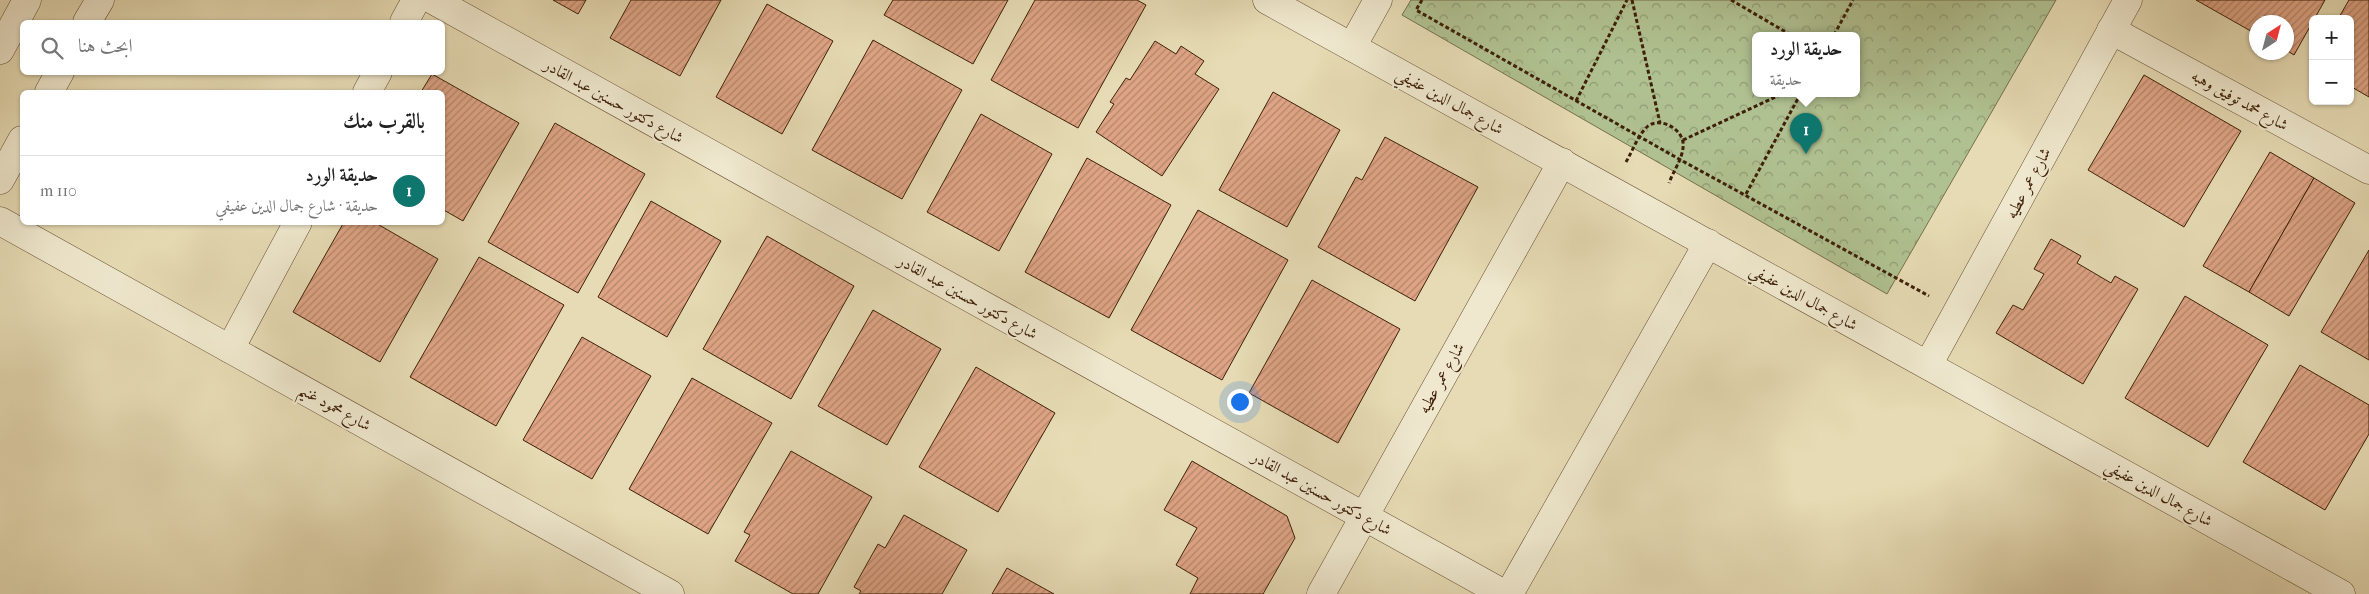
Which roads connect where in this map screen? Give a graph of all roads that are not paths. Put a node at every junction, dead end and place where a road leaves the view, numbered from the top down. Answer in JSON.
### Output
{"nodes":[{"id":1,"x":27,"y":0,"type":"edge"},
{"id":2,"x":100,"y":0,"type":"edge"},
{"id":3,"x":416,"y":0,"type":"edge"},
{"id":4,"x":433,"y":0,"type":"edge"},
{"id":5,"x":1267,"y":0,"type":"edge"},
{"id":6,"x":1378,"y":0,"type":"edge"},
{"id":7,"x":2128,"y":0,"type":"edge"},
{"id":8,"x":89,"y":20,"type":"edge"},
{"id":9,"x":405,"y":20,"type":"edge"},
{"id":10,"x":2111,"y":30,"type":"junction"},
{"id":11,"x":1352,"y":48,"type":"junction"},
{"id":12,"x":0,"y":50,"type":"edge"},
{"id":13,"x":58,"y":75,"type":"edge"},
{"id":14,"x":376,"y":75,"type":"edge"},
{"id":15,"x":50,"y":90,"type":"edge"},
{"id":16,"x":368,"y":90,"type":"edge"},
{"id":17,"x":20,"y":144,"type":"edge"},
{"id":18,"x":1562,"y":162,"type":"junction"},
{"id":19,"x":2369,"y":170,"type":"edge"},
{"id":20,"x":0,"y":180,"type":"edge"},
{"id":21,"x":0,"y":220,"type":"edge"},
{"id":22,"x":296,"y":225,"type":"edge"},
{"id":23,"x":1708,"y":243,"type":"junction"},
{"id":24,"x":230,"y":349,"type":"junction"},
{"id":25,"x":1928,"y":365,"type":"junction"},
{"id":26,"x":1364,"y":516,"type":"junction"},
{"id":27,"x":670,"y":594,"type":"edge"},
{"id":28,"x":1321,"y":594,"type":"edge"},
{"id":29,"x":1504,"y":594,"type":"edge"},
{"id":30,"x":1509,"y":594,"type":"edge"},
{"id":31,"x":2341,"y":594,"type":"edge"}],
"edges":[{"from":1,"to":12,"type":"street"},
{"from":2,"to":8,"type":"street"},
{"from":3,"to":9,"type":"street"},
{"from":4,"to":26,"type":"street","name":"شارع دكتور حسنين عبد القادر"},
{"from":5,"to":11,"type":"street","name":"شارع جمال الدين عفيفي"},
{"from":6,"to":11,"type":"street"},
{"from":7,"to":10,"type":"street","name":"شارع عمر عطيه"},
{"from":10,"to":19,"type":"street","name":"شارع محمد توفيق وهبه"},
{"from":10,"to":25,"type":"street","name":"شارع عمر عطيه"},
{"from":11,"to":18,"type":"street","name":"شارع جمال الدين عفيفي"},
{"from":13,"to":15,"type":"street"},
{"from":14,"to":16,"type":"street"},
{"from":17,"to":20,"type":"street"},
{"from":18,"to":23,"type":"street","name":"شارع جمال الدين عفيفي"},
{"from":18,"to":26,"type":"street","name":"شارع عمر عطيه"},
{"from":21,"to":24,"type":"street","name":"شارع محمود غنيم"},
{"from":22,"to":24,"type":"street"},
{"from":23,"to":25,"type":"street","name":"شارع جمال الدين عفيفي"},
{"from":23,"to":30,"type":"street"},
{"from":24,"to":27,"type":"street","name":"شارع محمود غنيم"},
{"from":25,"to":31,"type":"street","name":"شارع جمال الدين عفيفي"},
{"from":26,"to":28,"type":"street","name":"شارع عمر عطيه"},
{"from":26,"to":29,"type":"street","name":"شارع دكتور حسنين عبد القادر"}]}
